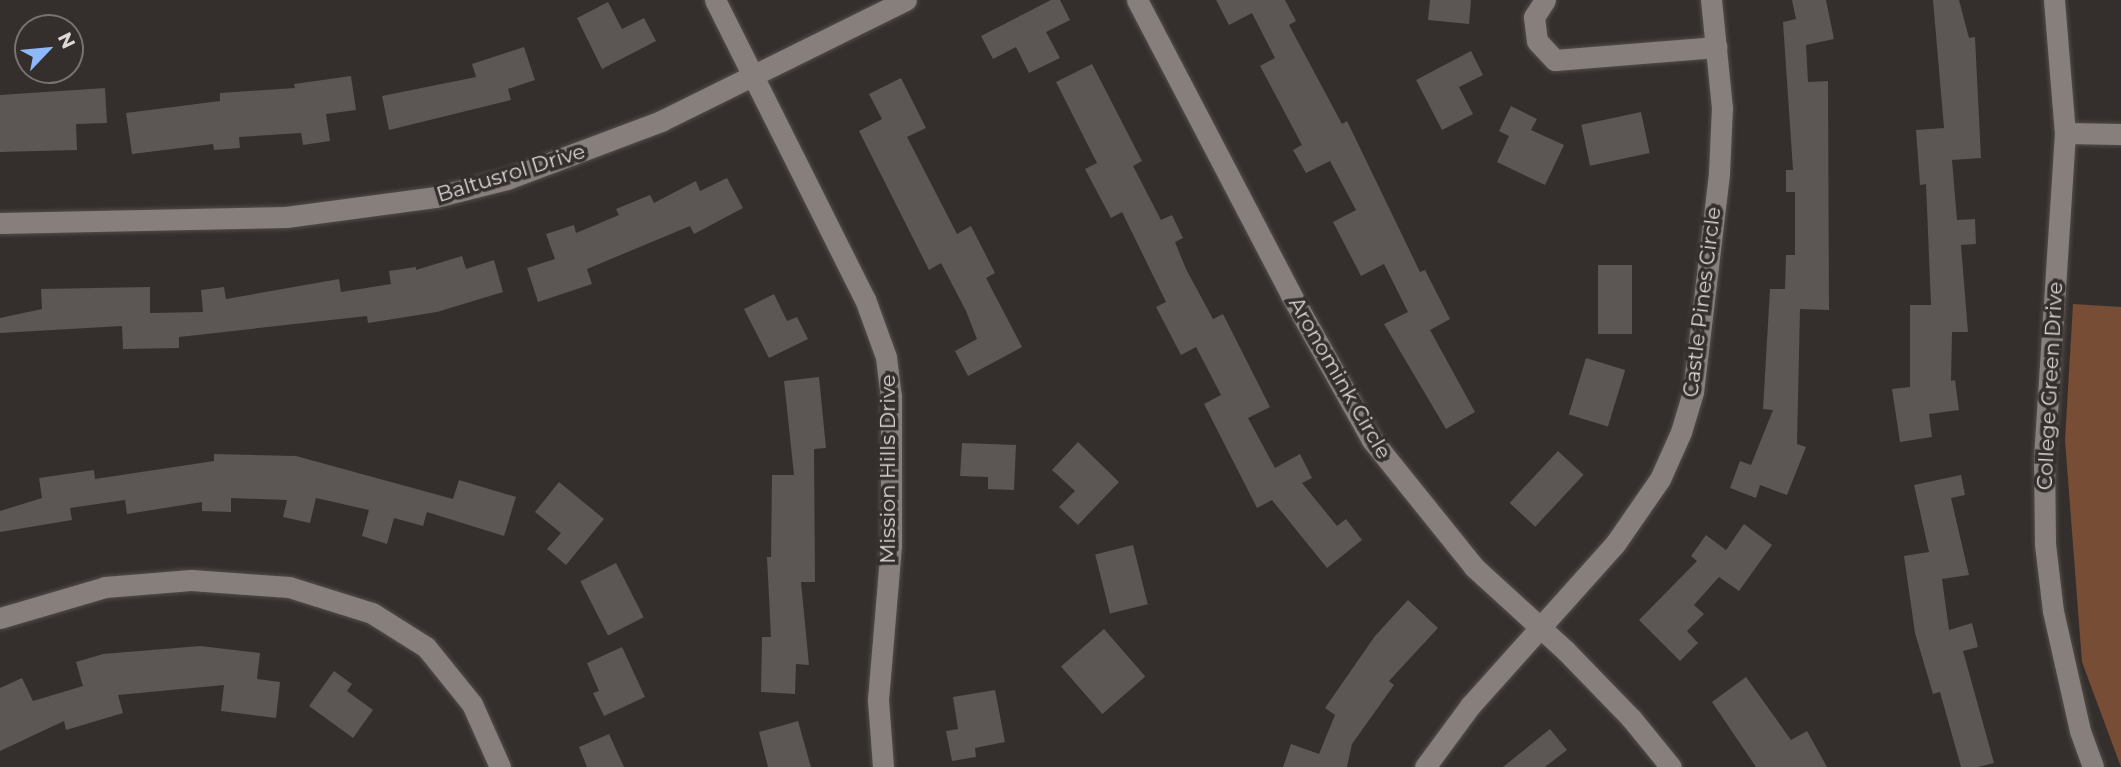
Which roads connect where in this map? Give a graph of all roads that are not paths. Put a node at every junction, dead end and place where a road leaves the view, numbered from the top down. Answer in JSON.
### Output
{"nodes":[{"id":1,"x":715,"y":0,"type":"edge"},
{"id":2,"x":906,"y":0,"type":"edge"},
{"id":3,"x":1137,"y":0,"type":"edge"},
{"id":4,"x":1545,"y":0,"type":"edge"},
{"id":5,"x":1711,"y":0,"type":"edge"},
{"id":6,"x":2054,"y":0,"type":"edge"},
{"id":7,"x":1716,"y":47,"type":"junction"},
{"id":8,"x":755,"y":78,"type":"junction"},
{"id":9,"x":2065,"y":133,"type":"junction"},
{"id":10,"x":2121,"y":134,"type":"edge"},
{"id":11,"x":0,"y":223,"type":"edge"},
{"id":12,"x":0,"y":618,"type":"edge"},
{"id":13,"x":1542,"y":627,"type":"junction"},
{"id":14,"x":500,"y":767,"type":"edge"},
{"id":15,"x":883,"y":767,"type":"edge"},
{"id":16,"x":1425,"y":767,"type":"edge"},
{"id":17,"x":1671,"y":767,"type":"edge"},
{"id":18,"x":2093,"y":767,"type":"edge"}],
"edges":[{"from":1,"to":8,"type":"street","name":"Mission Hills Drive"},
{"from":2,"to":8,"type":"street","name":"Baltusrol Drive"},
{"from":3,"to":13,"type":"street","name":"Aronomink Circle"},
{"from":4,"to":7,"type":"street"},
{"from":5,"to":7,"type":"street","name":"Castle Pines Circle"},
{"from":6,"to":9,"type":"street","name":"College Green Drive"},
{"from":7,"to":13,"type":"street","name":"Castle Pines Circle"},
{"from":8,"to":11,"type":"street","name":"Baltusrol Drive"},
{"from":8,"to":15,"type":"street","name":"Mission Hills Drive"},
{"from":9,"to":10,"type":"street"},
{"from":9,"to":18,"type":"street","name":"College Green Drive"},
{"from":12,"to":14,"type":"street"},
{"from":13,"to":16,"type":"street","name":"Castle Pines Circle"},
{"from":13,"to":17,"type":"street","name":"Aronomink Circle"}]}
